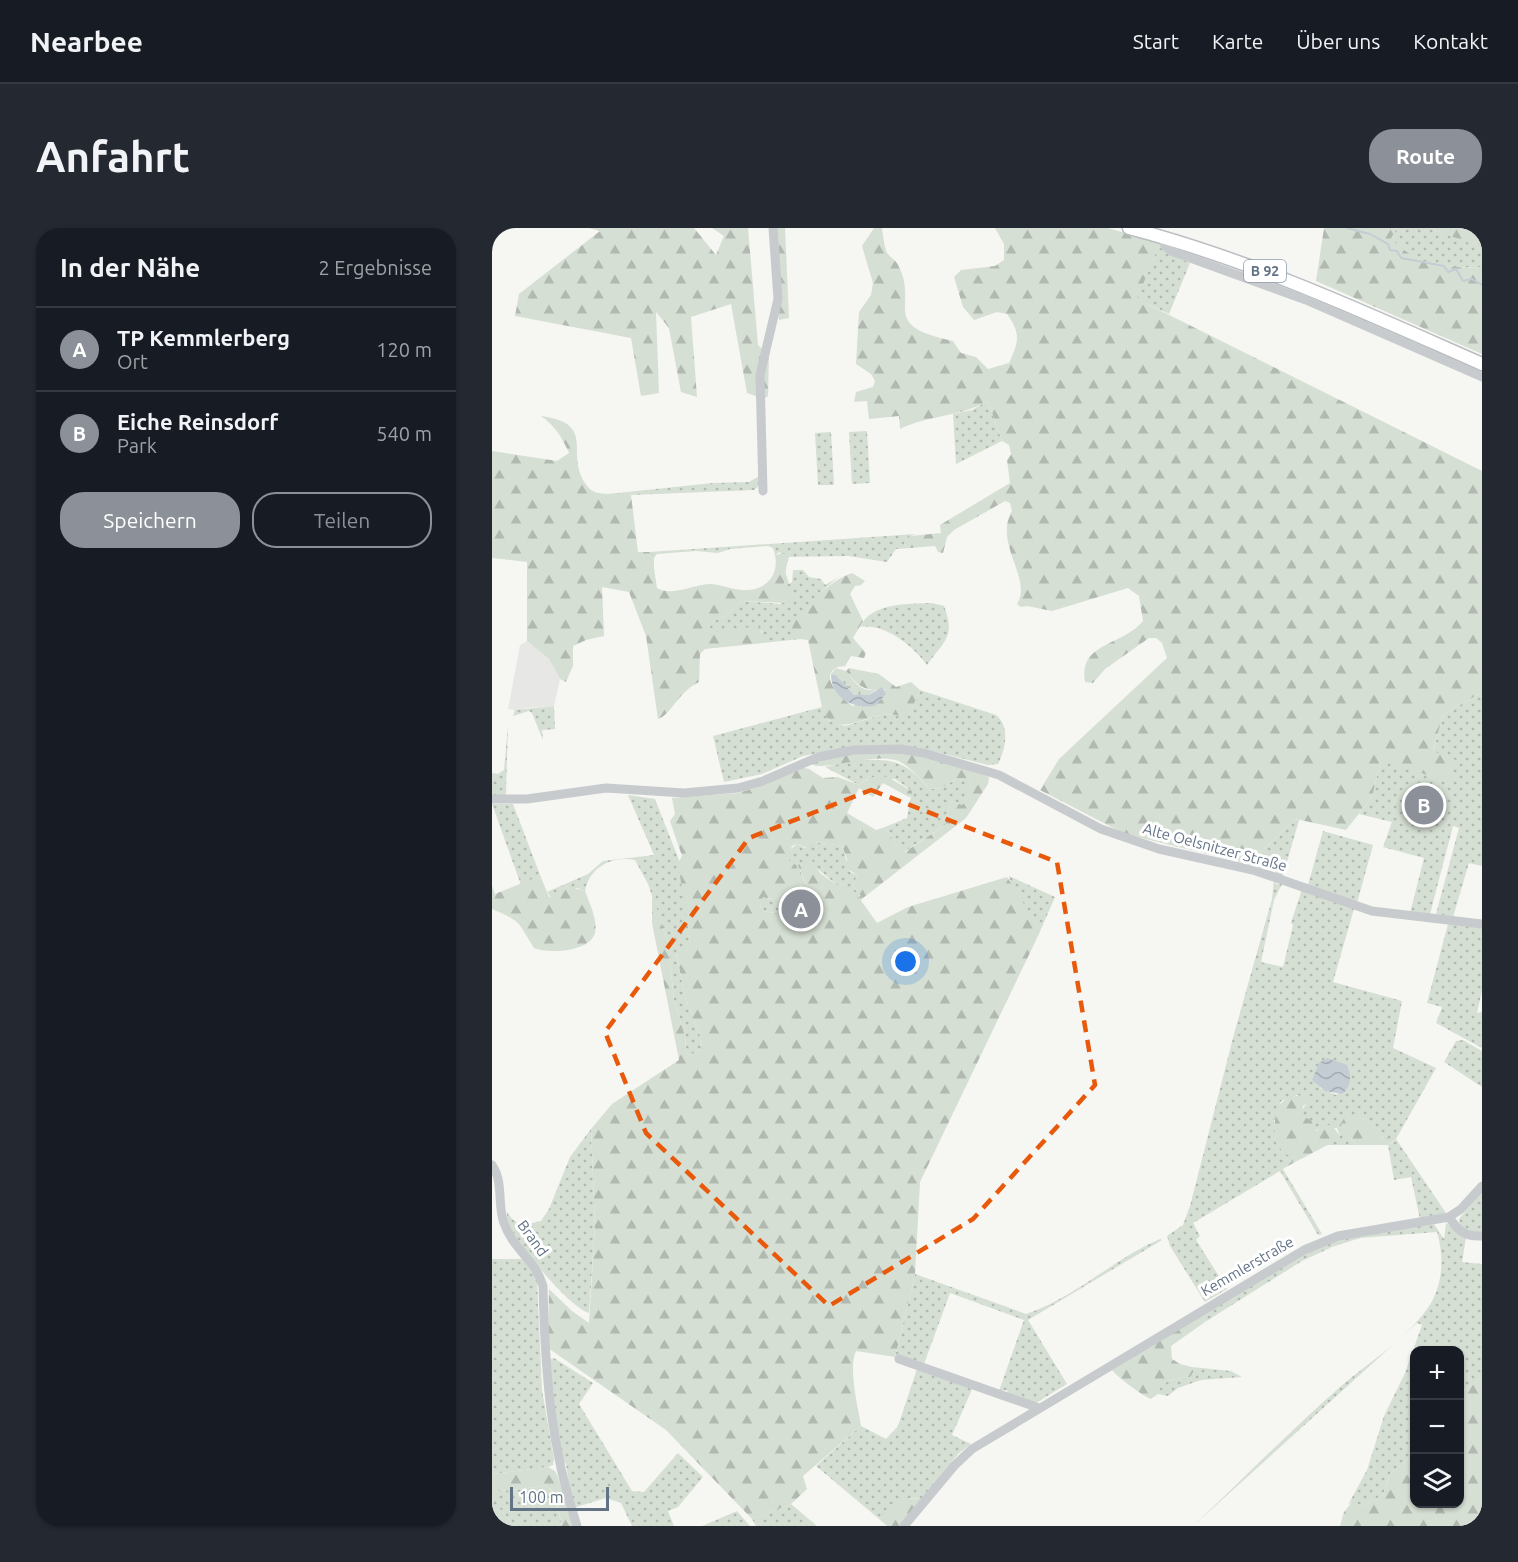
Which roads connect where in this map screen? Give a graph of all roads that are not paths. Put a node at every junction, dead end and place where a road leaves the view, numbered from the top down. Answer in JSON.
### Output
{"nodes":[{"id":1,"x":772,"y":228,"type":"edge"},
{"id":2,"x":1129,"y":228,"type":"edge"},
{"id":3,"x":1330,"y":304,"type":"junction"},
{"id":4,"x":1482,"y":364,"type":"edge"},
{"id":5,"x":1482,"y":377,"type":"edge"},
{"id":6,"x":763,"y":491,"type":"dead end"},
{"id":7,"x":492,"y":799,"type":"edge"},
{"id":8,"x":1482,"y":924,"type":"edge"},
{"id":9,"x":492,"y":1165,"type":"edge"},
{"id":10,"x":1482,"y":1186,"type":"edge"},
{"id":11,"x":1449,"y":1217,"type":"junction"},
{"id":12,"x":492,"y":1222,"type":"edge"},
{"id":13,"x":503,"y":1222,"type":"junction"},
{"id":14,"x":1482,"y":1236,"type":"edge"},
{"id":15,"x":899,"y":1359,"type":"dead end"},
{"id":16,"x":1039,"y":1408,"type":"junction"},
{"id":17,"x":577,"y":1526,"type":"edge"},
{"id":18,"x":904,"y":1526,"type":"edge"}],
"edges":[{"from":1,"to":6,"type":"street"},
{"from":2,"to":3,"type":"main road","number":"B 92"},
{"from":3,"to":4,"type":"main road","number":"B 92"},
{"from":3,"to":5,"type":"street"},
{"from":7,"to":8,"type":"street","name":"Alte Oelsnitzer Straße"},
{"from":9,"to":13,"type":"street","name":"Brand"},
{"from":10,"to":11,"type":"street","name":"Kemmlerstraße"},
{"from":11,"to":14,"type":"street"},
{"from":11,"to":16,"type":"street","name":"Kemmlerstraße"},
{"from":12,"to":13,"type":"street","name":"Brand"},
{"from":13,"to":17,"type":"street","name":"Brand"},
{"from":15,"to":16,"type":"street"},
{"from":16,"to":18,"type":"street","name":"Kemmlerstraße"}]}
